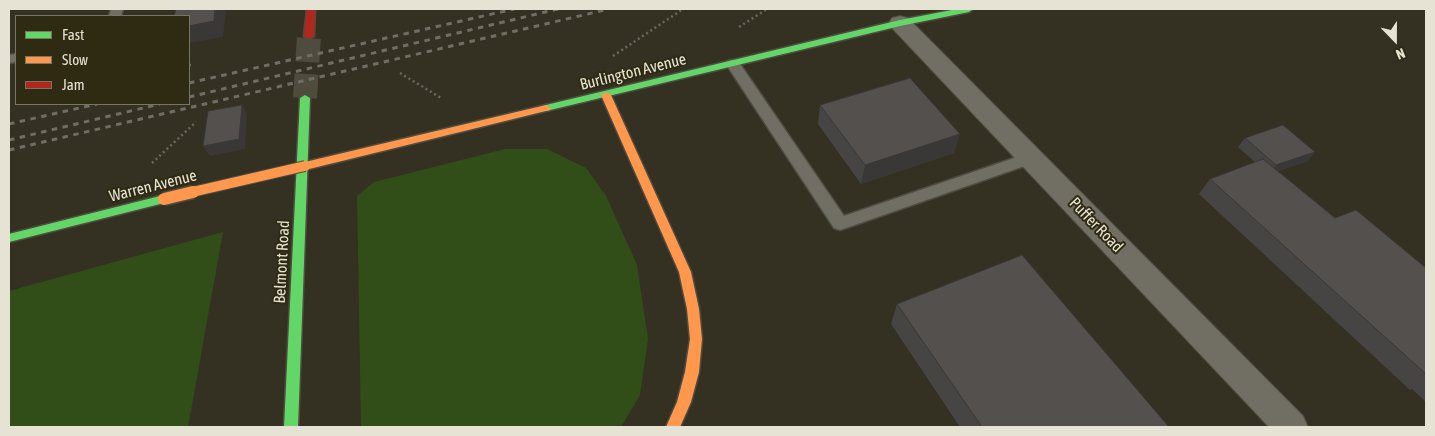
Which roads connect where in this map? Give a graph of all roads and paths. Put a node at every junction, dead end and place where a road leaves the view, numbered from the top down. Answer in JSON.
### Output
{"nodes":[{"id":1,"x":311,"y":9,"type":"edge"},
{"id":2,"x":683,"y":9,"type":"edge"},
{"id":3,"x":767,"y":9,"type":"edge"},
{"id":4,"x":969,"y":9,"type":"edge"},
{"id":5,"x":900,"y":23,"type":"junction"},
{"id":6,"x":739,"y":27,"type":"dead end"},
{"id":7,"x":309,"y":36,"type":"tunnel mouth"},
{"id":8,"x":613,"y":56,"type":"dead end"},
{"id":9,"x":733,"y":64,"type":"junction"},
{"id":10,"x":190,"y":65,"type":"edge"},
{"id":11,"x":194,"y":65,"type":"dead end"},
{"id":12,"x":400,"y":73,"type":"dead end"},
{"id":13,"x":606,"y":95,"type":"junction"},
{"id":14,"x":305,"y":98,"type":"tunnel mouth"},
{"id":15,"x":441,"y":98,"type":"dead end"},
{"id":16,"x":196,"y":122,"type":"dead end"},
{"id":17,"x":1031,"y":158,"type":"junction"},
{"id":18,"x":151,"y":164,"type":"dead end"},
{"id":19,"x":306,"y":166,"type":"joint"},
{"id":20,"x":9,"y":238,"type":"edge"},
{"id":21,"x":291,"y":408,"type":"junction"},
{"id":22,"x":286,"y":424,"type":"edge"},
{"id":23,"x":304,"y":427,"type":"edge"},
{"id":24,"x":673,"y":427,"type":"edge"},
{"id":25,"x":1291,"y":427,"type":"edge"}],
"edges":[{"from":1,"to":7,"type":"street"},
{"from":2,"to":8,"type":"path"},
{"from":3,"to":6,"type":"path"},
{"from":4,"to":5,"type":"street","name":"Burlington Avenue"},
{"from":5,"to":9,"type":"street","name":"Burlington Avenue"},
{"from":5,"to":17,"type":"street","name":"Puffer Road"},
{"from":9,"to":13,"type":"street","name":"Burlington Avenue"},
{"from":9,"to":17,"type":"lane"},
{"from":10,"to":11,"type":"path"},
{"from":12,"to":15,"type":"path"},
{"from":13,"to":19,"type":"street","name":"Burlington Avenue"},
{"from":13,"to":24,"type":"street"},
{"from":14,"to":21,"type":"street","name":"Belmont Road"},
{"from":16,"to":18,"type":"path"},
{"from":17,"to":25,"type":"street","name":"Puffer Road"},
{"from":19,"to":20,"type":"street","name":"Warren Avenue","bridge":true},
{"from":21,"to":22,"type":"street"},
{"from":21,"to":23,"type":"street"}]}
